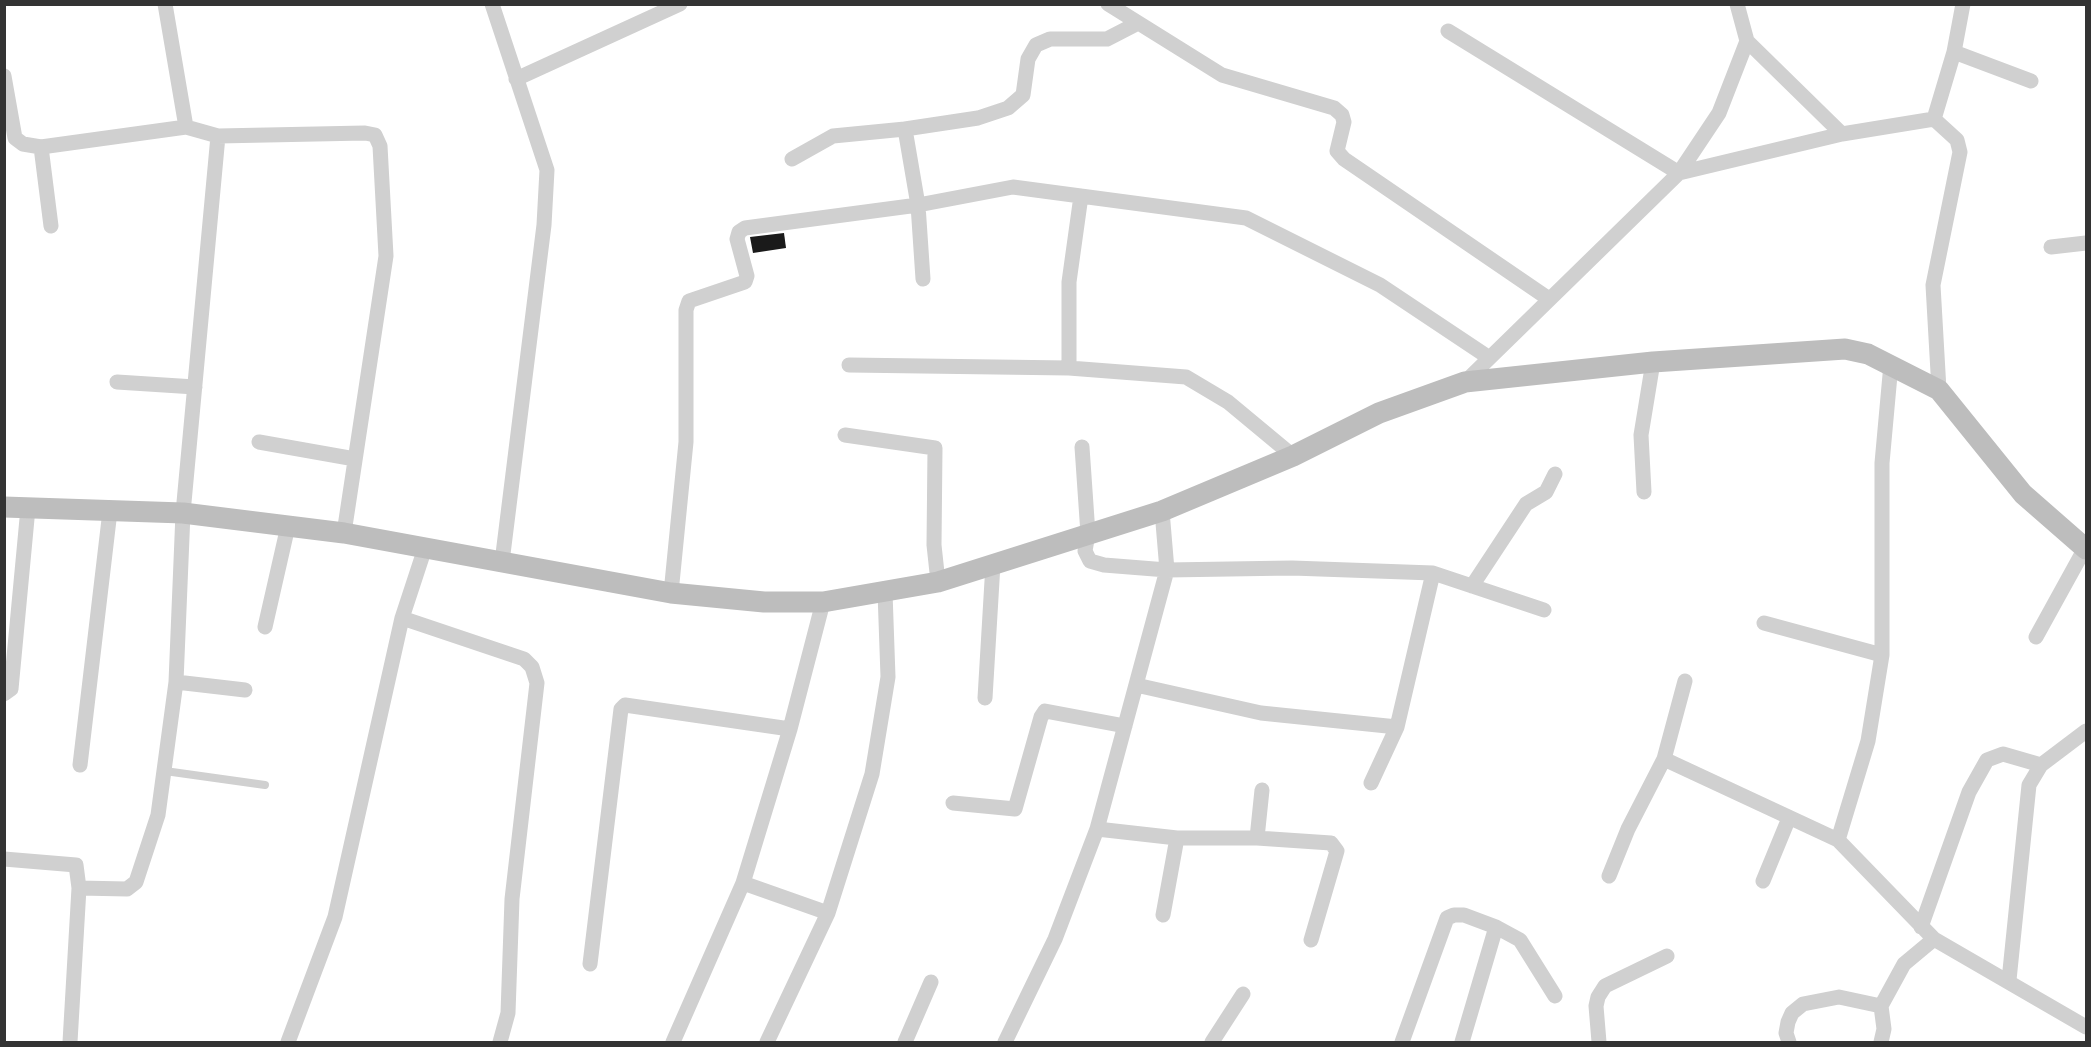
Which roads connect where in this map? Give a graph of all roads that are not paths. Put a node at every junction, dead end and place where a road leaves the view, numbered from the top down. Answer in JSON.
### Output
{"nodes":[{"id":1,"x":165,"y":4,"type":"edge"},
{"id":2,"x":492,"y":4,"type":"edge"},
{"id":3,"x":1108,"y":4,"type":"edge"},
{"id":4,"x":1737,"y":4,"type":"edge"},
{"id":5,"x":1963,"y":4,"type":"edge"},
{"id":6,"x":670,"y":6,"type":"edge"},
{"id":7,"x":1138,"y":23,"type":"junction"},
{"id":8,"x":1448,"y":31,"type":"dead end"},
{"id":9,"x":1747,"y":41,"type":"junction"},
{"id":10,"x":1954,"y":52,"type":"junction"},
{"id":11,"x":4,"y":76,"type":"edge"},
{"id":12,"x":516,"y":79,"type":"junction"},
{"id":13,"x":2031,"y":81,"type":"dead end"},
{"id":14,"x":1934,"y":119,"type":"junction"},
{"id":15,"x":186,"y":127,"type":"junction"},
{"id":16,"x":905,"y":129,"type":"junction"},
{"id":17,"x":1842,"y":134,"type":"junction"},
{"id":18,"x":218,"y":136,"type":"junction"},
{"id":19,"x":41,"y":147,"type":"junction"},
{"id":20,"x":792,"y":159,"type":"dead end"},
{"id":21,"x":1679,"y":173,"type":"junction"},
{"id":22,"x":1081,"y":196,"type":"junction"},
{"id":23,"x":918,"y":205,"type":"junction"},
{"id":24,"x":51,"y":226,"type":"dead end"},
{"id":25,"x":2086,"y":243,"type":"edge"},
{"id":26,"x":2051,"y":247,"type":"dead end"},
{"id":27,"x":923,"y":279,"type":"dead end"},
{"id":28,"x":1549,"y":299,"type":"junction"},
{"id":29,"x":1488,"y":357,"type":"junction"},
{"id":30,"x":1653,"y":362,"type":"junction"},
{"id":31,"x":849,"y":364,"type":"dead end"},
{"id":32,"x":1891,"y":364,"type":"junction"},
{"id":33,"x":1069,"y":368,"type":"junction"},
{"id":34,"x":117,"y":382,"type":"dead end"},
{"id":35,"x":1465,"y":382,"type":"junction"},
{"id":36,"x":195,"y":387,"type":"junction"},
{"id":37,"x":1939,"y":390,"type":"junction"},
{"id":38,"x":844,"y":435,"type":"dead end"},
{"id":39,"x":259,"y":442,"type":"dead end"},
{"id":40,"x":1082,"y":447,"type":"dead end"},
{"id":41,"x":1293,"y":456,"type":"junction"},
{"id":42,"x":355,"y":459,"type":"junction"},
{"id":43,"x":1555,"y":474,"type":"dead end"},
{"id":44,"x":1644,"y":492,"type":"dead end"},
{"id":45,"x":4,"y":507,"type":"edge"},
{"id":46,"x":28,"y":508,"type":"junction"},
{"id":47,"x":110,"y":511,"type":"junction"},
{"id":48,"x":1162,"y":511,"type":"junction"},
{"id":49,"x":183,"y":513,"type":"junction"},
{"id":50,"x":288,"y":526,"type":"junction"},
{"id":51,"x":344,"y":533,"type":"junction"},
{"id":52,"x":1088,"y":534,"type":"junction"},
{"id":53,"x":2086,"y":548,"type":"edge"},
{"id":54,"x":425,"y":549,"type":"junction"},
{"id":55,"x":502,"y":562,"type":"junction"},
{"id":56,"x":993,"y":564,"type":"junction"},
{"id":57,"x":1167,"y":570,"type":"junction"},
{"id":58,"x":1433,"y":573,"type":"junction"},
{"id":59,"x":938,"y":582,"type":"junction"},
{"id":60,"x":1472,"y":586,"type":"junction"},
{"id":61,"x":885,"y":592,"type":"junction"},
{"id":62,"x":671,"y":593,"type":"junction"},
{"id":63,"x":823,"y":602,"type":"junction"},
{"id":64,"x":1544,"y":610,"type":"dead end"},
{"id":65,"x":402,"y":618,"type":"junction"},
{"id":66,"x":1764,"y":623,"type":"dead end"},
{"id":67,"x":265,"y":627,"type":"dead end"},
{"id":68,"x":2036,"y":637,"type":"dead end"},
{"id":69,"x":1882,"y":655,"type":"junction"},
{"id":70,"x":1685,"y":681,"type":"dead end"},
{"id":71,"x":176,"y":682,"type":"junction"},
{"id":72,"x":1136,"y":685,"type":"junction"},
{"id":73,"x":245,"y":690,"type":"dead end"},
{"id":74,"x":4,"y":694,"type":"edge"},
{"id":75,"x":985,"y":698,"type":"dead end"},
{"id":76,"x":1125,"y":726,"type":"junction"},
{"id":77,"x":1397,"y":727,"type":"junction"},
{"id":78,"x":790,"y":729,"type":"junction"},
{"id":79,"x":2086,"y":731,"type":"edge"},
{"id":80,"x":1664,"y":759,"type":"junction"},
{"id":81,"x":80,"y":765,"type":"dead end"},
{"id":82,"x":2041,"y":765,"type":"junction"},
{"id":83,"x":165,"y":771,"type":"junction"},
{"id":84,"x":1371,"y":783,"type":"dead end"},
{"id":85,"x":265,"y":785,"type":"dead end"},
{"id":86,"x":1262,"y":790,"type":"dead end"},
{"id":87,"x":953,"y":803,"type":"dead end"},
{"id":88,"x":1789,"y":818,"type":"junction"},
{"id":89,"x":1097,"y":828,"type":"junction"},
{"id":90,"x":1177,"y":838,"type":"junction"},
{"id":91,"x":1257,"y":838,"type":"junction"},
{"id":92,"x":1838,"y":840,"type":"junction"},
{"id":93,"x":4,"y":859,"type":"edge"},
{"id":94,"x":1609,"y":876,"type":"dead end"},
{"id":95,"x":1763,"y":881,"type":"dead end"},
{"id":96,"x":743,"y":883,"type":"junction"},
{"id":97,"x":79,"y":888,"type":"junction"},
{"id":98,"x":828,"y":913,"type":"junction"},
{"id":99,"x":1164,"y":915,"type":"dead end"},
{"id":100,"x":1496,"y":927,"type":"junction"},
{"id":101,"x":1921,"y":927,"type":"junction"},
{"id":102,"x":1934,"y":939,"type":"junction"},
{"id":103,"x":1311,"y":940,"type":"dead end"},
{"id":104,"x":1667,"y":956,"type":"dead end"},
{"id":105,"x":590,"y":964,"type":"dead end"},
{"id":106,"x":2009,"y":980,"type":"junction"},
{"id":107,"x":931,"y":982,"type":"dead end"},
{"id":108,"x":1243,"y":994,"type":"dead end"},
{"id":109,"x":1555,"y":996,"type":"dead end"},
{"id":110,"x":1881,"y":1006,"type":"junction"},
{"id":111,"x":2086,"y":1027,"type":"edge"},
{"id":112,"x":70,"y":1042,"type":"edge"},
{"id":113,"x":288,"y":1042,"type":"edge"},
{"id":114,"x":500,"y":1042,"type":"edge"},
{"id":115,"x":673,"y":1042,"type":"edge"},
{"id":116,"x":767,"y":1042,"type":"edge"},
{"id":117,"x":905,"y":1042,"type":"edge"},
{"id":118,"x":1008,"y":1042,"type":"edge"},
{"id":119,"x":1212,"y":1042,"type":"edge"},
{"id":120,"x":1402,"y":1042,"type":"edge"},
{"id":121,"x":1462,"y":1042,"type":"edge"},
{"id":122,"x":1599,"y":1042,"type":"edge"},
{"id":123,"x":1789,"y":1042,"type":"edge"},
{"id":124,"x":1881,"y":1042,"type":"edge"}],
"edges":[{"from":1,"to":15,"type":"street"},
{"from":2,"to":12,"type":"street"},
{"from":3,"to":7,"type":"street"},
{"from":4,"to":9,"type":"street"},
{"from":5,"to":10,"type":"street"},
{"from":6,"to":12,"type":"street"},
{"from":7,"to":16,"type":"street"},
{"from":7,"to":28,"type":"street"},
{"from":8,"to":21,"type":"street"},
{"from":9,"to":17,"type":"street"},
{"from":9,"to":21,"type":"street"},
{"from":10,"to":13,"type":"street"},
{"from":10,"to":14,"type":"street"},
{"from":11,"to":19,"type":"street"},
{"from":12,"to":55,"type":"street"},
{"from":14,"to":17,"type":"street"},
{"from":14,"to":37,"type":"street"},
{"from":15,"to":18,"type":"street"},
{"from":15,"to":19,"type":"street"},
{"from":16,"to":20,"type":"street"},
{"from":16,"to":23,"type":"street"},
{"from":17,"to":21,"type":"street"},
{"from":18,"to":36,"type":"street"},
{"from":18,"to":42,"type":"street"},
{"from":19,"to":24,"type":"street"},
{"from":21,"to":28,"type":"street"},
{"from":22,"to":23,"type":"street"},
{"from":22,"to":29,"type":"street"},
{"from":22,"to":33,"type":"street"},
{"from":23,"to":27,"type":"street"},
{"from":23,"to":62,"type":"street"},
{"from":25,"to":26,"type":"street"},
{"from":28,"to":29,"type":"street"},
{"from":29,"to":35,"type":"street"},
{"from":30,"to":32,"type":"main road"},
{"from":30,"to":35,"type":"main road"},
{"from":30,"to":44,"type":"street"},
{"from":31,"to":33,"type":"street"},
{"from":32,"to":37,"type":"main road"},
{"from":32,"to":69,"type":"street"},
{"from":33,"to":41,"type":"street"},
{"from":34,"to":36,"type":"street"},
{"from":35,"to":41,"type":"main road"},
{"from":36,"to":49,"type":"street"},
{"from":37,"to":53,"type":"main road"},
{"from":38,"to":59,"type":"street"},
{"from":39,"to":42,"type":"street"},
{"from":40,"to":52,"type":"street"},
{"from":41,"to":48,"type":"main road"},
{"from":42,"to":51,"type":"street"},
{"from":43,"to":60,"type":"street"},
{"from":45,"to":46,"type":"main road"},
{"from":46,"to":47,"type":"main road"},
{"from":46,"to":74,"type":"street"},
{"from":47,"to":49,"type":"main road"},
{"from":47,"to":81,"type":"street"},
{"from":48,"to":52,"type":"main road"},
{"from":48,"to":57,"type":"street"},
{"from":49,"to":50,"type":"main road"},
{"from":49,"to":71,"type":"street"},
{"from":50,"to":51,"type":"main road"},
{"from":50,"to":67,"type":"street"},
{"from":51,"to":54,"type":"main road"},
{"from":52,"to":56,"type":"main road"},
{"from":52,"to":57,"type":"street"},
{"from":53,"to":68,"type":"street"},
{"from":54,"to":55,"type":"main road"},
{"from":54,"to":65,"type":"street"},
{"from":55,"to":62,"type":"main road"},
{"from":56,"to":59,"type":"main road"},
{"from":56,"to":75,"type":"street"},
{"from":57,"to":58,"type":"street"},
{"from":57,"to":72,"type":"street"},
{"from":58,"to":60,"type":"street"},
{"from":58,"to":77,"type":"street"},
{"from":59,"to":61,"type":"main road"},
{"from":60,"to":64,"type":"street"},
{"from":61,"to":63,"type":"main road"},
{"from":61,"to":98,"type":"street"},
{"from":62,"to":63,"type":"main road"},
{"from":63,"to":78,"type":"street"},
{"from":65,"to":113,"type":"street"},
{"from":65,"to":114,"type":"street"},
{"from":66,"to":69,"type":"street"},
{"from":69,"to":92,"type":"street"},
{"from":70,"to":80,"type":"street"},
{"from":71,"to":73,"type":"street"},
{"from":71,"to":83,"type":"street"},
{"from":72,"to":76,"type":"street"},
{"from":72,"to":77,"type":"street"},
{"from":76,"to":87,"type":"street"},
{"from":76,"to":89,"type":"street"},
{"from":77,"to":84,"type":"street"},
{"from":78,"to":96,"type":"street"},
{"from":78,"to":105,"type":"street"},
{"from":79,"to":82,"type":"street"},
{"from":80,"to":88,"type":"street"},
{"from":80,"to":94,"type":"street"},
{"from":82,"to":101,"type":"street"},
{"from":82,"to":106,"type":"street"},
{"from":83,"to":85,"type":"lane"},
{"from":83,"to":97,"type":"street"},
{"from":86,"to":91,"type":"street"},
{"from":88,"to":92,"type":"street"},
{"from":88,"to":95,"type":"street"},
{"from":89,"to":90,"type":"street"},
{"from":89,"to":118,"type":"street"},
{"from":90,"to":91,"type":"street"},
{"from":90,"to":99,"type":"street"},
{"from":91,"to":103,"type":"street"},
{"from":92,"to":101,"type":"street"},
{"from":93,"to":97,"type":"street"},
{"from":96,"to":98,"type":"street"},
{"from":96,"to":115,"type":"street"},
{"from":97,"to":112,"type":"street"},
{"from":98,"to":116,"type":"street"},
{"from":100,"to":109,"type":"street"},
{"from":100,"to":120,"type":"street"},
{"from":100,"to":121,"type":"street"},
{"from":101,"to":102,"type":"street"},
{"from":102,"to":106,"type":"street"},
{"from":102,"to":110,"type":"street"},
{"from":104,"to":122,"type":"street"},
{"from":106,"to":111,"type":"street"},
{"from":107,"to":117,"type":"street"},
{"from":108,"to":119,"type":"street"},
{"from":110,"to":123,"type":"street"},
{"from":110,"to":124,"type":"street"}]}
